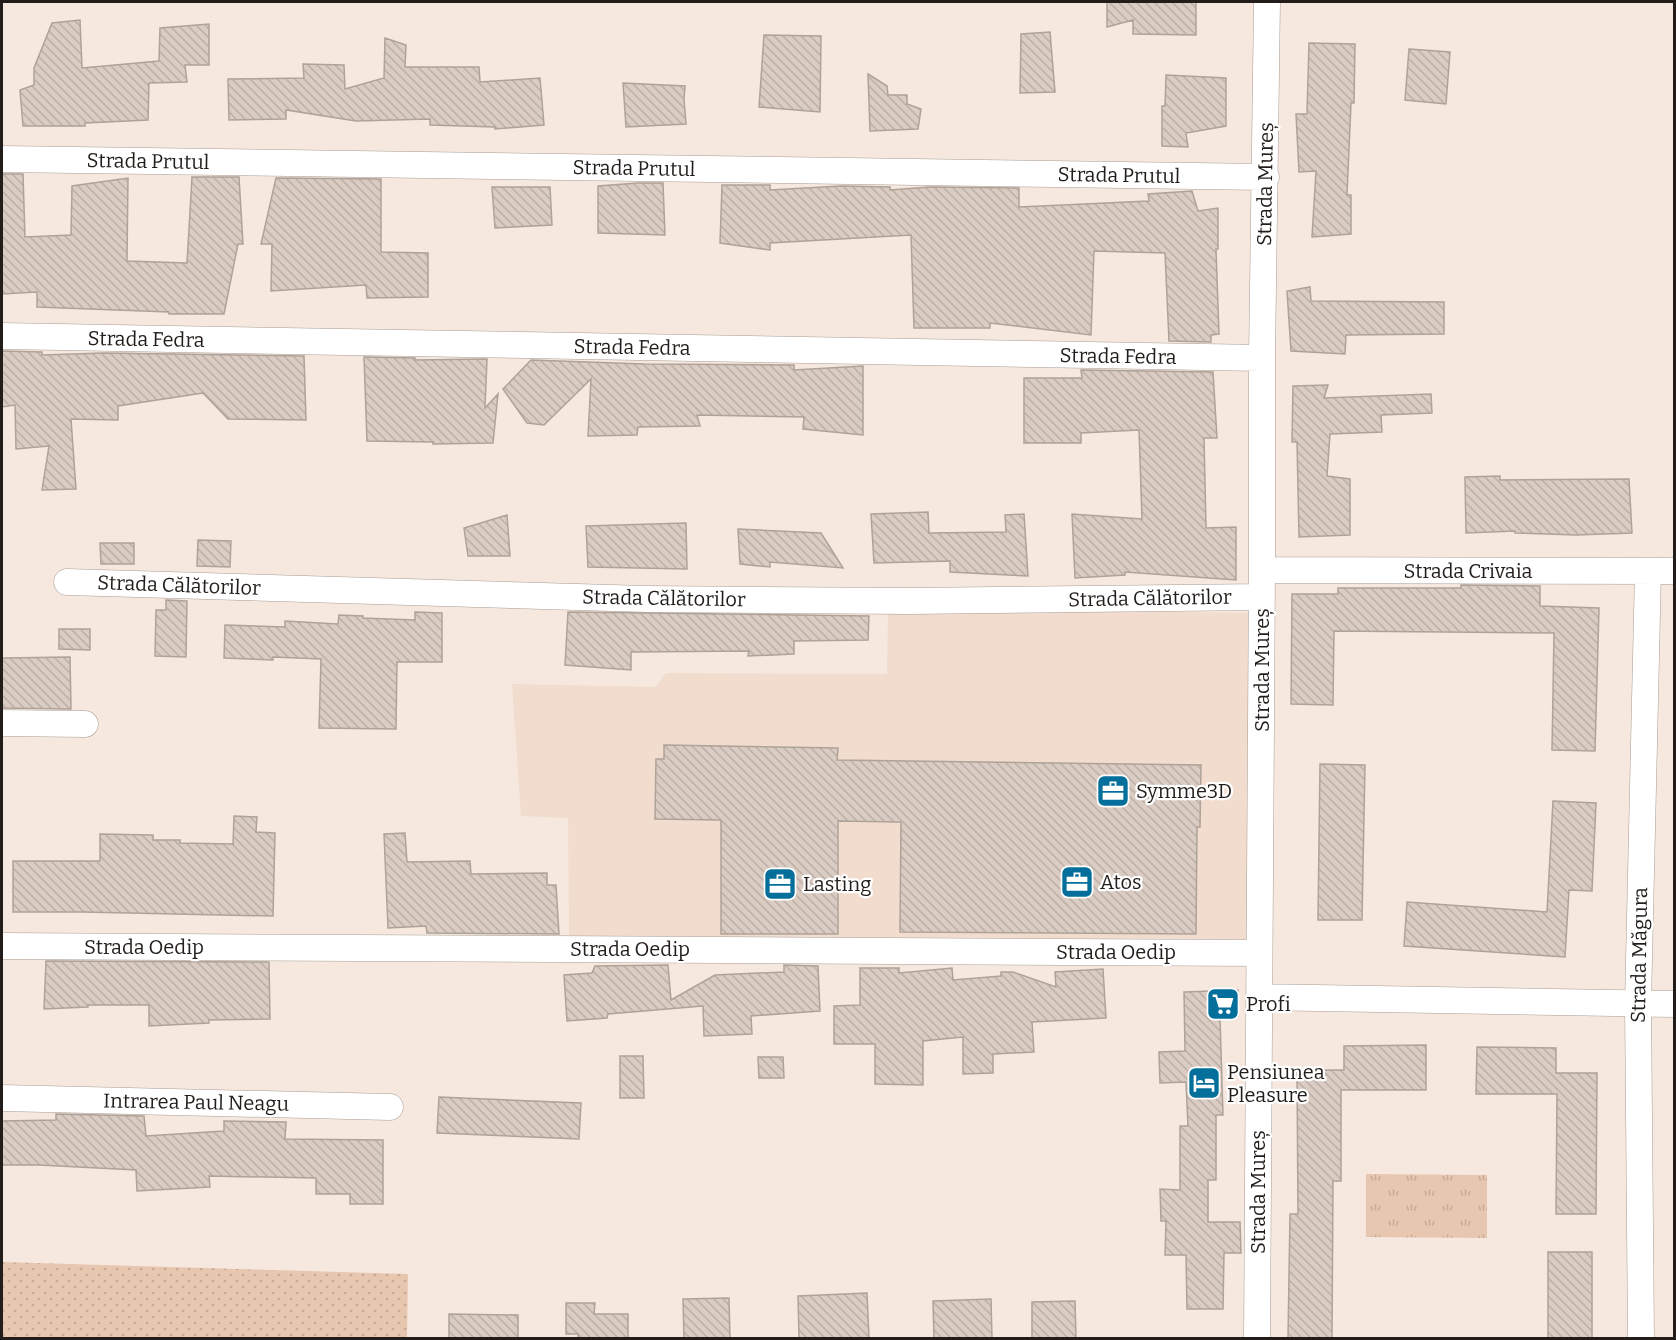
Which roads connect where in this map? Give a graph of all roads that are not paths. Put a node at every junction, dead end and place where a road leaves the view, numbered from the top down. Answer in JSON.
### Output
{"nodes":[{"id":1,"x":1267,"y":2,"type":"edge"},
{"id":2,"x":2,"y":159,"type":"edge"},
{"id":3,"x":1266,"y":177,"type":"junction"},
{"id":4,"x":2,"y":336,"type":"edge"},
{"id":5,"x":1262,"y":358,"type":"junction"},
{"id":6,"x":1262,"y":570,"type":"junction"},
{"id":7,"x":1674,"y":571,"type":"edge"},
{"id":8,"x":1647,"y":572,"type":"junction"},
{"id":9,"x":67,"y":582,"type":"dead end"},
{"id":10,"x":1262,"y":597,"type":"junction"},
{"id":11,"x":2,"y":723,"type":"edge"},
{"id":12,"x":85,"y":724,"type":"dead end"},
{"id":13,"x":2,"y":946,"type":"edge"},
{"id":14,"x":1259,"y":953,"type":"junction"},
{"id":15,"x":1259,"y":997,"type":"junction"},
{"id":16,"x":1638,"y":1003,"type":"junction"},
{"id":17,"x":1674,"y":1004,"type":"edge"},
{"id":18,"x":2,"y":1098,"type":"edge"},
{"id":19,"x":390,"y":1107,"type":"dead end"},
{"id":20,"x":1257,"y":1338,"type":"edge"},
{"id":21,"x":1641,"y":1338,"type":"edge"}],
"edges":[{"from":1,"to":3,"type":"street","name":"Strada Mureș"},
{"from":2,"to":3,"type":"street","name":"Strada Prutul"},
{"from":3,"to":5,"type":"street","name":"Strada Mureș"},
{"from":4,"to":5,"type":"street","name":"Strada Fedra"},
{"from":5,"to":6,"type":"street","name":"Strada Mureș"},
{"from":6,"to":8,"type":"street","name":"Strada Crivaia"},
{"from":6,"to":10,"type":"street","name":"Strada Mureș"},
{"from":7,"to":8,"type":"street","name":"Strada Crivaia"},
{"from":8,"to":16,"type":"street","name":"Strada Măgura"},
{"from":9,"to":10,"type":"street","name":"Strada Călătorilor"},
{"from":10,"to":14,"type":"street","name":"Strada Mureș"},
{"from":11,"to":12,"type":"street"},
{"from":13,"to":14,"type":"street","name":"Strada Oedip"},
{"from":14,"to":15,"type":"street","name":"Strada Mureș"},
{"from":15,"to":16,"type":"street"},
{"from":15,"to":20,"type":"street","name":"Strada Mureș"},
{"from":16,"to":17,"type":"street"},
{"from":16,"to":21,"type":"street","name":"Strada Măgura"},
{"from":18,"to":19,"type":"street","name":"Intrarea Paul Neagu"}]}
